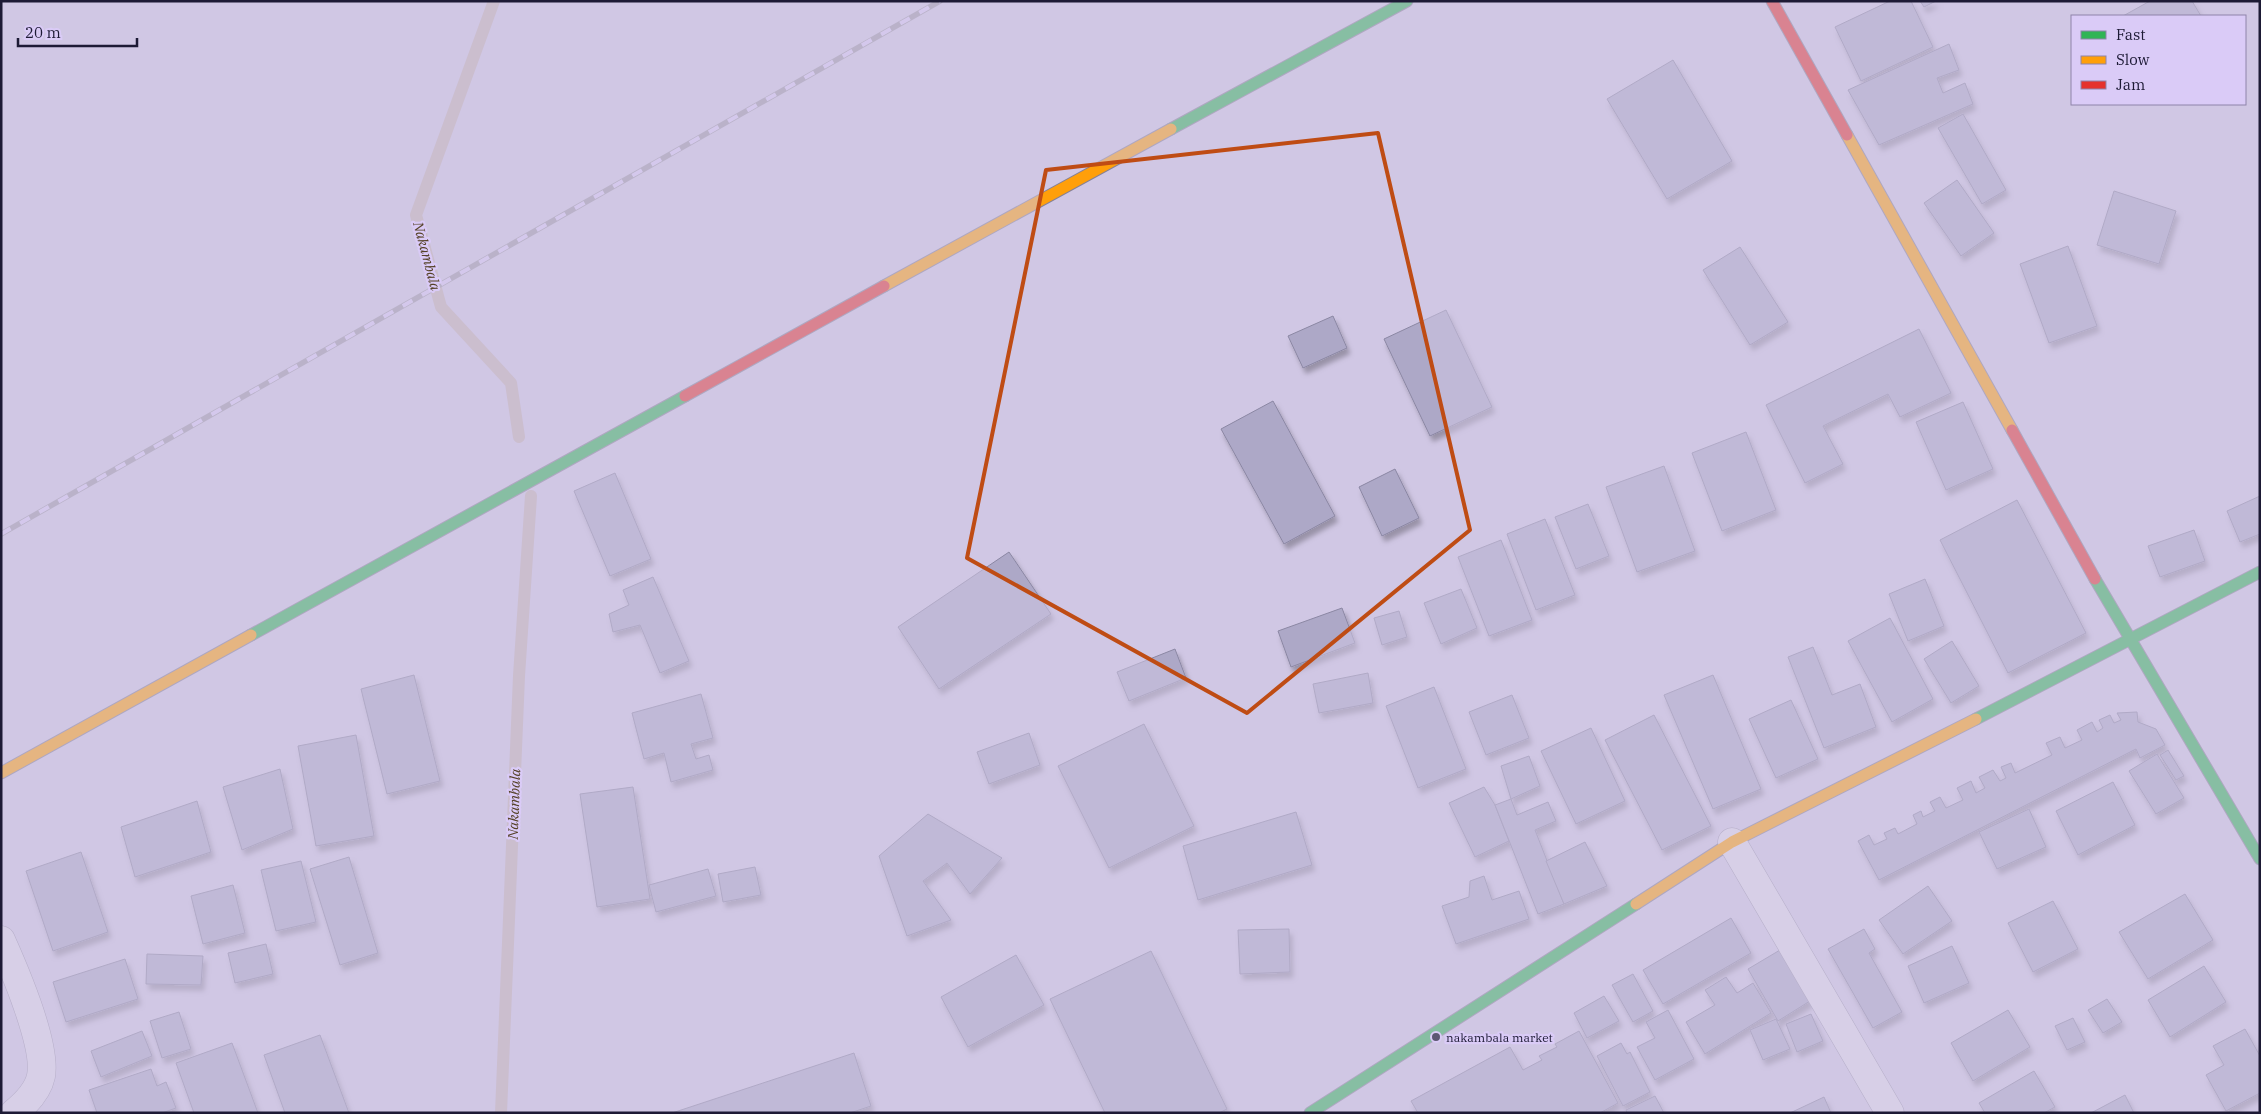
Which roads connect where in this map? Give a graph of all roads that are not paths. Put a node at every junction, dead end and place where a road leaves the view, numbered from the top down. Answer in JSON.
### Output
{"nodes":[{"id":1,"x":1407,"y":1,"type":"edge"},
{"id":2,"x":1772,"y":1,"type":"edge"},
{"id":3,"x":2260,"y":572,"type":"edge"},
{"id":4,"x":2130,"y":641,"type":"junction"},
{"id":5,"x":1,"y":773,"type":"edge"},
{"id":6,"x":1732,"y":842,"type":"junction"},
{"id":7,"x":2260,"y":859,"type":"edge"},
{"id":8,"x":1,"y":940,"type":"edge"},
{"id":9,"x":14,"y":1113,"type":"edge"},
{"id":10,"x":1310,"y":1113,"type":"edge"},
{"id":11,"x":1890,"y":1113,"type":"edge"}],
"edges":[{"from":1,"to":5,"type":"street"},
{"from":2,"to":4,"type":"street"},
{"from":3,"to":4,"type":"street"},
{"from":4,"to":6,"type":"street"},
{"from":4,"to":7,"type":"street"},
{"from":6,"to":10,"type":"street"},
{"from":6,"to":11,"type":"street"},
{"from":8,"to":9,"type":"street"}]}
